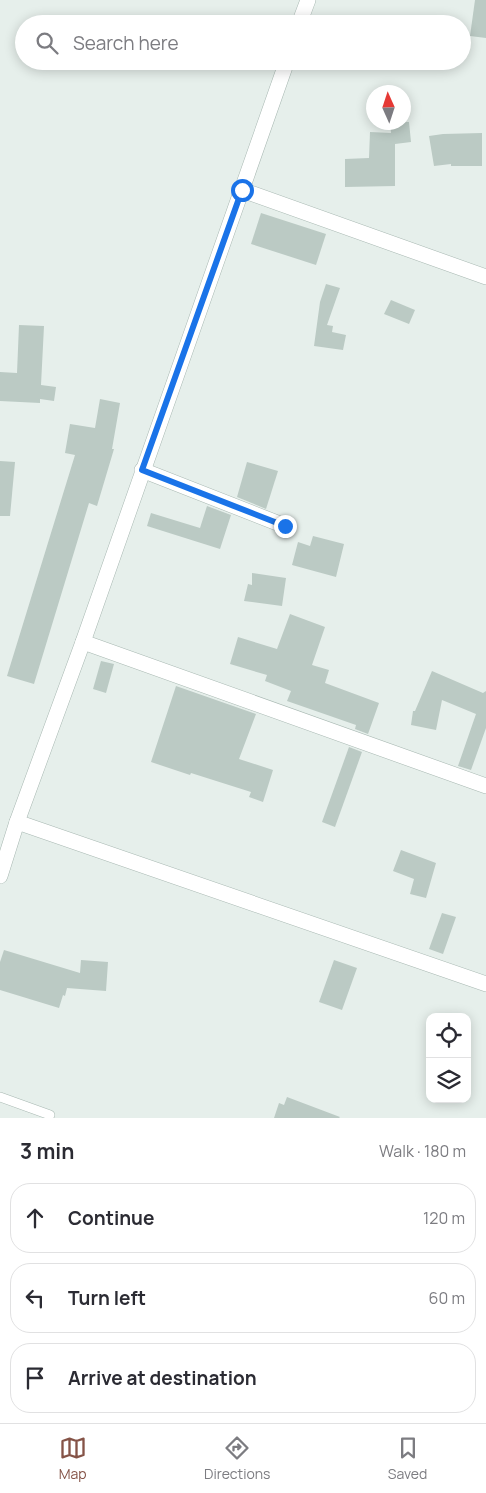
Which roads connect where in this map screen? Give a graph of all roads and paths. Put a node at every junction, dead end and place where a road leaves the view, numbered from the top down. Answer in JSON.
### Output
{"nodes":[{"id":1,"x":308,"y":0,"type":"edge"},
{"id":2,"x":303,"y":15,"type":"edge"},
{"id":3,"x":284,"y":70,"type":"edge"},
{"id":4,"x":242,"y":190,"type":"junction"},
{"id":5,"x":486,"y":277,"type":"edge"},
{"id":6,"x":142,"y":470,"type":"junction"},
{"id":7,"x":285,"y":526,"type":"dead end"},
{"id":8,"x":83,"y":642,"type":"junction"},
{"id":9,"x":486,"y":786,"type":"edge"},
{"id":10,"x":17,"y":822,"type":"junction"},
{"id":11,"x":0,"y":876,"type":"edge"},
{"id":12,"x":486,"y":984,"type":"edge"},
{"id":13,"x":0,"y":1097,"type":"edge"},
{"id":14,"x":50,"y":1115,"type":"dead end"}],
"edges":[{"from":1,"to":2,"type":"street"},
{"from":3,"to":4,"type":"street"},
{"from":4,"to":5,"type":"street"},
{"from":4,"to":6,"type":"street"},
{"from":6,"to":7,"type":"street"},
{"from":6,"to":8,"type":"street"},
{"from":8,"to":9,"type":"street"},
{"from":8,"to":10,"type":"street"},
{"from":10,"to":11,"type":"street"},
{"from":10,"to":12,"type":"street"},
{"from":13,"to":14,"type":"lane"}]}
